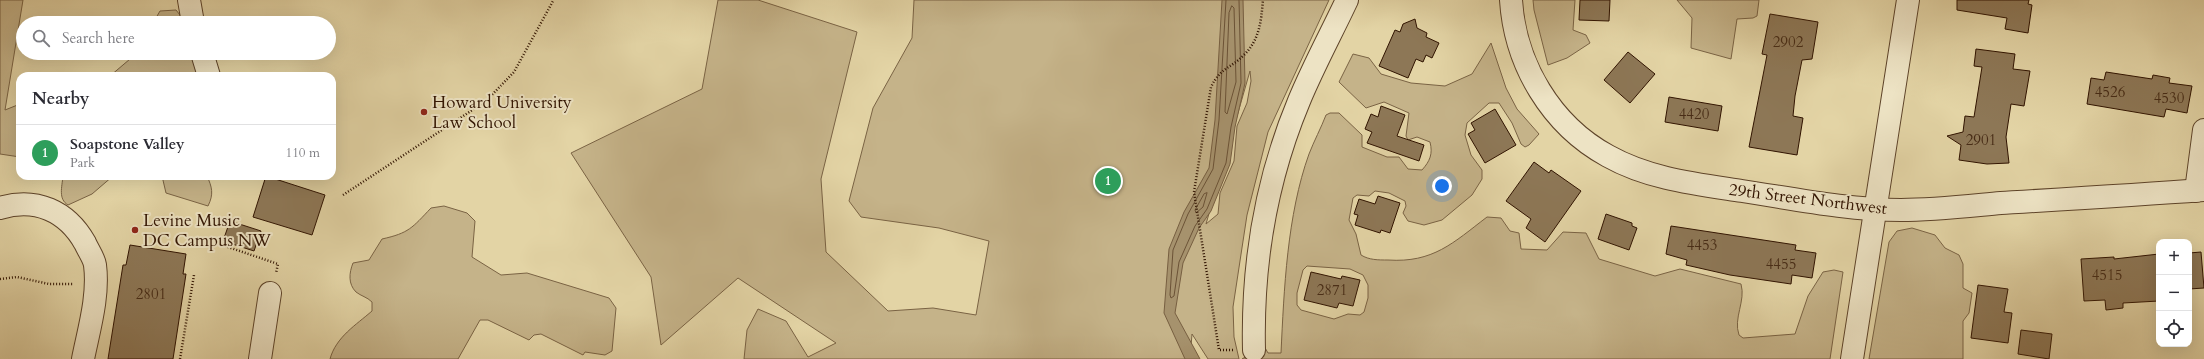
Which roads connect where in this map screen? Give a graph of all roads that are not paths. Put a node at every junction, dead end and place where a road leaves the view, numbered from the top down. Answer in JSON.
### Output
{"nodes":[{"id":1,"x":189,"y":0,"type":"edge"},
{"id":2,"x":1347,"y":0,"type":"edge"},
{"id":3,"x":1511,"y":0,"type":"edge"},
{"id":4,"x":1908,"y":0,"type":"edge"},
{"id":5,"x":192,"y":16,"type":"edge"},
{"id":6,"x":204,"y":60,"type":"edge"},
{"id":7,"x":208,"y":72,"type":"edge"},
{"id":8,"x":2204,"y":130,"type":"edge"},
{"id":9,"x":2200,"y":191,"type":"edge"},
{"id":10,"x":0,"y":208,"type":"edge"},
{"id":11,"x":1874,"y":208,"type":"junction"},
{"id":12,"x":270,"y":293,"type":"road end"},
{"id":13,"x":1254,"y":350,"type":"dead end"},
{"id":14,"x":83,"y":359,"type":"edge"},
{"id":15,"x":260,"y":359,"type":"edge"},
{"id":16,"x":1852,"y":359,"type":"edge"}],
"edges":[{"from":1,"to":5,"type":"street"},
{"from":2,"to":13,"type":"street"},
{"from":3,"to":11,"type":"street","name":"29th Street Northwest"},
{"from":4,"to":11,"type":"street"},
{"from":6,"to":7,"type":"street"},
{"from":8,"to":9,"type":"street"},
{"from":9,"to":11,"type":"street","name":"29th Street Northwest"},
{"from":10,"to":14,"type":"street"},
{"from":11,"to":16,"type":"street"},
{"from":12,"to":15,"type":"street"}]}
